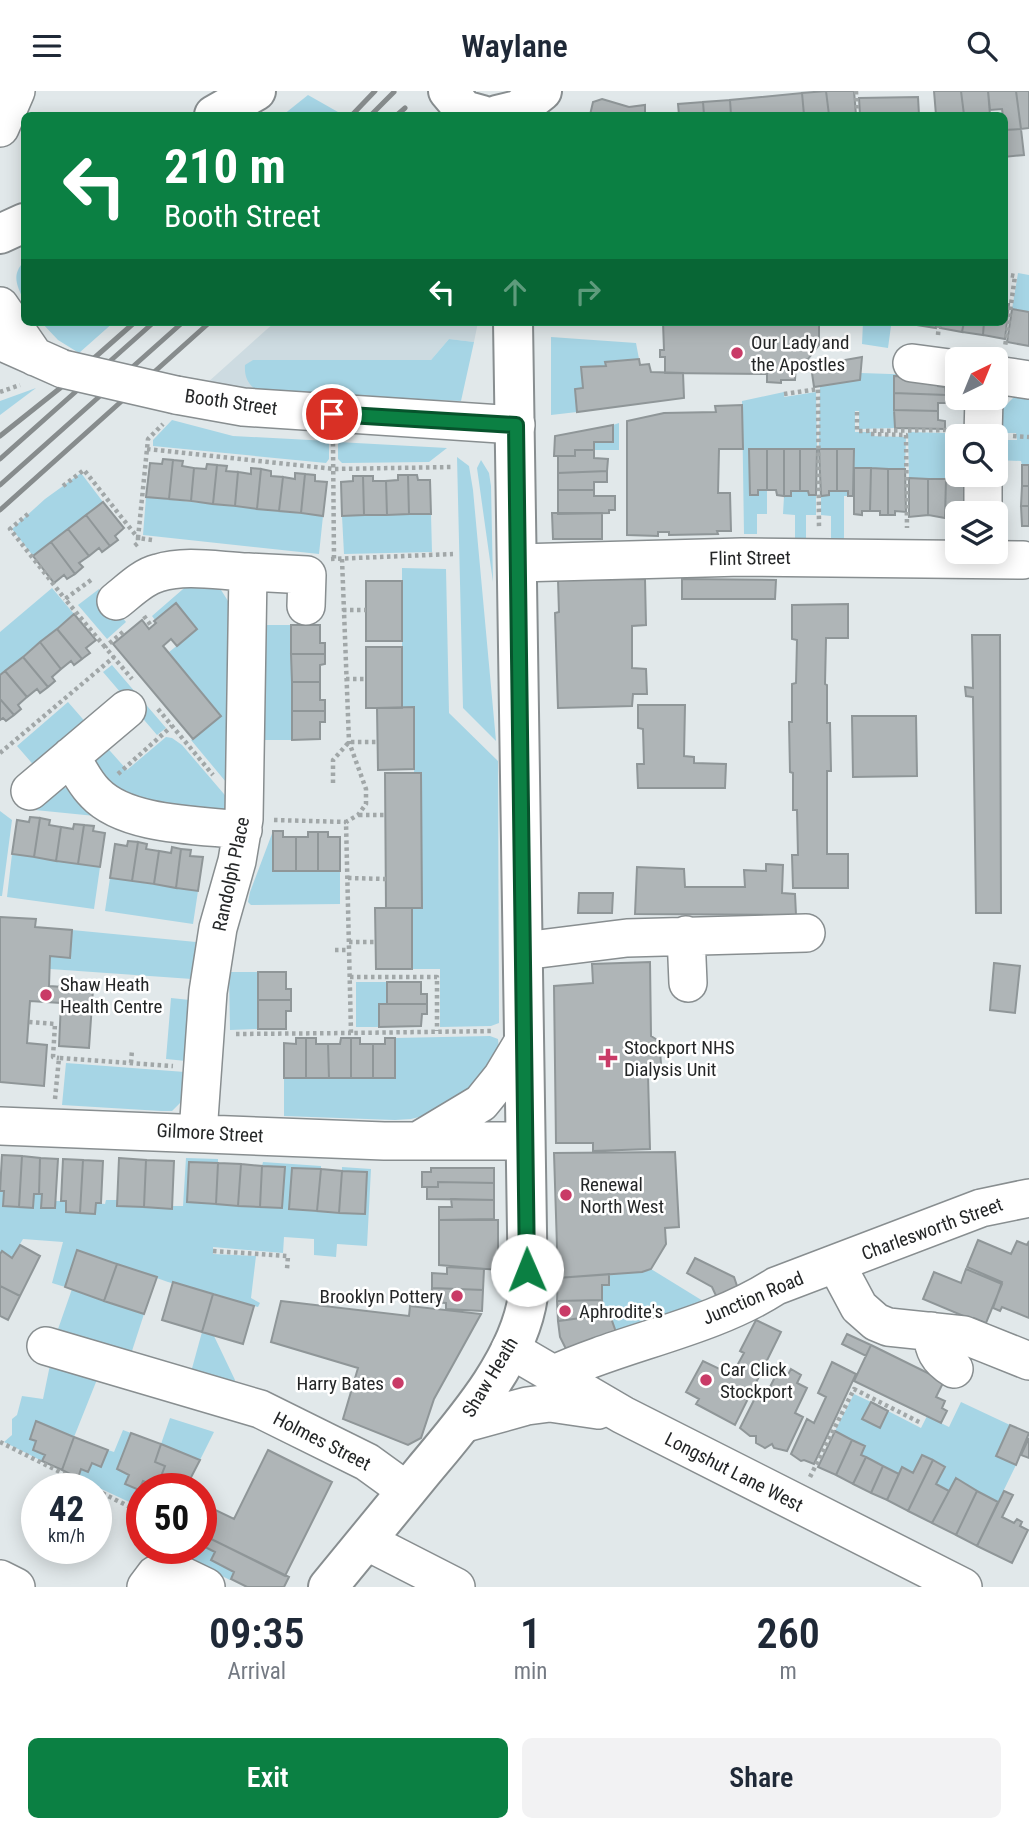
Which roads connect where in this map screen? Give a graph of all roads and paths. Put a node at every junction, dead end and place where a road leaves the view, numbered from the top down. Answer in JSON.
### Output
{"nodes":[{"id":1,"x":16,"y":91,"type":"edge"},
{"id":2,"x":256,"y":91,"type":"edge"},
{"id":3,"x":856,"y":91,"type":"edge"},
{"id":4,"x":536,"y":102,"type":"edge"},
{"id":5,"x":471,"y":110,"type":"edge"},
{"id":6,"x":219,"y":112,"type":"edge"},
{"id":7,"x":858,"y":112,"type":"edge"},
{"id":8,"x":0,"y":128,"type":"edge"},
{"id":9,"x":21,"y":224,"type":"edge"},
{"id":10,"x":0,"y":234,"type":"edge"},
{"id":11,"x":1008,"y":275,"type":"edge"},
{"id":12,"x":0,"y":306,"type":"edge"},
{"id":13,"x":1008,"y":321,"type":"edge"},
{"id":14,"x":513,"y":326,"type":"edge"},
{"id":15,"x":1007,"y":326,"type":"edge"},
{"id":16,"x":0,"y":341,"type":"edge"},
{"id":17,"x":1004,"y":347,"type":"edge"},
{"id":18,"x":49,"y":363,"type":"junction"},
{"id":19,"x":912,"y":363,"type":"dead end"},
{"id":20,"x":945,"y":367,"type":"edge"},
{"id":21,"x":784,"y":394,"type":"dead end"},
{"id":22,"x":182,"y":397,"type":"junction"},
{"id":23,"x":948,"y":410,"type":"edge"},
{"id":24,"x":857,"y":412,"type":"dead end"},
{"id":25,"x":332,"y":414,"type":"junction"},
{"id":26,"x":516,"y":425,"type":"junction"},
{"id":27,"x":871,"y":434,"type":"dead end"},
{"id":28,"x":147,"y":449,"type":"junction"},
{"id":29,"x":453,"y":467,"type":"dead end"},
{"id":30,"x":334,"y":469,"type":"junction"},
{"id":31,"x":63,"y":486,"type":"dead end"},
{"id":32,"x":29,"y":514,"type":"dead end"},
{"id":33,"x":138,"y":538,"type":"junction"},
{"id":34,"x":166,"y":542,"type":"dead end"},
{"id":35,"x":453,"y":554,"type":"dead end"},
{"id":36,"x":945,"y":556,"type":"edge"},
{"id":37,"x":321,"y":558,"type":"dead end"},
{"id":38,"x":819,"y":558,"type":"junction"},
{"id":39,"x":907,"y":558,"type":"junction"},
{"id":40,"x":1008,"y":558,"type":"edge"},
{"id":41,"x":334,"y":559,"type":"junction"},
{"id":42,"x":342,"y":559,"type":"junction"},
{"id":43,"x":1023,"y":560,"type":"dead end"},
{"id":44,"x":517,"y":563,"type":"junction"},
{"id":45,"x":248,"y":572,"type":"junction"},
{"id":46,"x":65,"y":599,"type":"dead end"},
{"id":47,"x":306,"y":606,"type":"dead end"},
{"id":48,"x":344,"y":610,"type":"junction"},
{"id":49,"x":366,"y":610,"type":"dead end"},
{"id":50,"x":125,"y":619,"type":"junction"},
{"id":51,"x":152,"y":627,"type":"dead end"},
{"id":52,"x":114,"y":657,"type":"junction"},
{"id":53,"x":346,"y":679,"type":"junction"},
{"id":54,"x":366,"y":679,"type":"dead end"},
{"id":55,"x":139,"y":699,"type":"junction"},
{"id":56,"x":173,"y":726,"type":"junction"},
{"id":57,"x":349,"y":742,"type":"junction"},
{"id":58,"x":378,"y":742,"type":"dead end"},
{"id":59,"x":0,"y":753,"type":"edge"},
{"id":60,"x":71,"y":756,"type":"junction"},
{"id":61,"x":333,"y":783,"type":"dead end"},
{"id":62,"x":30,"y":791,"type":"dead end"},
{"id":63,"x":95,"y":794,"type":"junction"},
{"id":64,"x":358,"y":815,"type":"junction"},
{"id":65,"x":386,"y":815,"type":"dead end"},
{"id":66,"x":244,"y":821,"type":"junction"},
{"id":67,"x":346,"y":822,"type":"junction"},
{"id":68,"x":348,"y":879,"type":"junction"},
{"id":69,"x":386,"y":879,"type":"dead end"},
{"id":70,"x":806,"y":933,"type":"dead end"},
{"id":71,"x":686,"y":935,"type":"junction"},
{"id":72,"x":349,"y":942,"type":"junction"},
{"id":73,"x":376,"y":942,"type":"dead end"},
{"id":74,"x":335,"y":950,"type":"dead end"},
{"id":75,"x":349,"y":950,"type":"junction"},
{"id":76,"x":523,"y":951,"type":"junction"},
{"id":77,"x":350,"y":977,"type":"junction"},
{"id":78,"x":688,"y":983,"type":"dead end"},
{"id":79,"x":29,"y":1021,"type":"dead end"},
{"id":80,"x":437,"y":1031,"type":"junction"},
{"id":81,"x":351,"y":1033,"type":"junction"},
{"id":82,"x":523,"y":1036,"type":"junction"},
{"id":83,"x":132,"y":1051,"type":"dead end"},
{"id":84,"x":205,"y":1051,"type":"junction"},
{"id":85,"x":59,"y":1058,"type":"junction"},
{"id":86,"x":131,"y":1063,"type":"junction"},
{"id":87,"x":0,"y":1126,"type":"edge"},
{"id":88,"x":52,"y":1128,"type":"junction"},
{"id":89,"x":198,"y":1133,"type":"junction"},
{"id":90,"x":420,"y":1140,"type":"junction"},
{"id":91,"x":524,"y":1141,"type":"junction"},
{"id":92,"x":1029,"y":1198,"type":"edge"},
{"id":93,"x":213,"y":1251,"type":"dead end"},
{"id":94,"x":836,"y":1264,"type":"junction"},
{"id":95,"x":287,"y":1269,"type":"dead end"},
{"id":96,"x":931,"y":1331,"type":"junction"},
{"id":97,"x":46,"y":1346,"type":"dead end"},
{"id":98,"x":510,"y":1349,"type":"junction"},
{"id":99,"x":1029,"y":1361,"type":"edge"},
{"id":100,"x":954,"y":1369,"type":"dead end"},
{"id":101,"x":552,"y":1375,"type":"junction"},
{"id":102,"x":623,"y":1415,"type":"junction"},
{"id":103,"x":921,"y":1423,"type":"dead end"},
{"id":104,"x":462,"y":1424,"type":"junction"},
{"id":105,"x":0,"y":1442,"type":"edge"},
{"id":106,"x":61,"y":1473,"type":"edge"},
{"id":107,"x":805,"y":1488,"type":"dead end"},
{"id":108,"x":407,"y":1491,"type":"junction"},
{"id":109,"x":366,"y":1541,"type":"junction"},
{"id":110,"x":0,"y":1579,"type":"edge"},
{"id":111,"x":16,"y":1587,"type":"edge"},
{"id":112,"x":146,"y":1587,"type":"edge"},
{"id":113,"x":206,"y":1587,"type":"edge"},
{"id":114,"x":328,"y":1587,"type":"edge"},
{"id":115,"x":456,"y":1587,"type":"edge"},
{"id":116,"x":963,"y":1587,"type":"edge"}],
"edges":[{"from":1,"to":8,"type":"street"},
{"from":2,"to":6,"type":"main road"},
{"from":3,"to":7,"type":"path"},
{"from":4,"to":5,"type":"main road"},
{"from":9,"to":10,"type":"main road"},
{"from":11,"to":13,"type":"path"},
{"from":12,"to":18,"type":"street"},
{"from":14,"to":26,"type":"main road","name":"Shaw Heath"},
{"from":15,"to":17,"type":"path"},
{"from":16,"to":18,"type":"street","name":"Booth Street"},
{"from":18,"to":22,"type":"street","name":"Booth Street","bridge":true},
{"from":19,"to":20,"type":"street"},
{"from":21,"to":38,"type":"path"},
{"from":22,"to":25,"type":"street","name":"Booth Street"},
{"from":22,"to":28,"type":"path"},
{"from":23,"to":24,"type":"path"},
{"from":25,"to":26,"type":"street","name":"Booth Street"},
{"from":25,"to":30,"type":"path"},
{"from":26,"to":44,"type":"main road","name":"Shaw Heath"},
{"from":27,"to":39,"type":"path"},
{"from":28,"to":30,"type":"path"},
{"from":28,"to":33,"type":"path"},
{"from":29,"to":30,"type":"path"},
{"from":30,"to":41,"type":"path"},
{"from":31,"to":33,"type":"path"},
{"from":32,"to":46,"type":"path"},
{"from":33,"to":34,"type":"path"},
{"from":35,"to":42,"type":"path"},
{"from":36,"to":39,"type":"street","name":"Flint Street"},
{"from":37,"to":41,"type":"path"},
{"from":38,"to":39,"type":"street","name":"Flint Street"},
{"from":38,"to":44,"type":"street","name":"Flint Street"},
{"from":40,"to":43,"type":"street","name":"Flint Street"},
{"from":41,"to":42,"type":"path"},
{"from":42,"to":48,"type":"path"},
{"from":44,"to":76,"type":"main road","name":"Shaw Heath"},
{"from":45,"to":47,"type":"street"},
{"from":45,"to":50,"type":"street"},
{"from":45,"to":66,"type":"street","name":"Randolph Place"},
{"from":48,"to":49,"type":"path"},
{"from":48,"to":53,"type":"path"},
{"from":50,"to":51,"type":"path"},
{"from":50,"to":52,"type":"path"},
{"from":52,"to":55,"type":"path"},
{"from":52,"to":59,"type":"path"},
{"from":53,"to":54,"type":"path"},
{"from":53,"to":57,"type":"path"},
{"from":55,"to":56,"type":"path"},
{"from":55,"to":60,"type":"street"},
{"from":56,"to":63,"type":"path"},
{"from":56,"to":66,"type":"path"},
{"from":57,"to":58,"type":"path"},
{"from":57,"to":61,"type":"path"},
{"from":57,"to":64,"type":"path"},
{"from":60,"to":62,"type":"street"},
{"from":60,"to":63,"type":"street"},
{"from":63,"to":66,"type":"street"},
{"from":64,"to":65,"type":"path"},
{"from":64,"to":67,"type":"path"},
{"from":66,"to":67,"type":"path"},
{"from":66,"to":84,"type":"street","name":"Randolph Place"},
{"from":67,"to":68,"type":"path"},
{"from":68,"to":69,"type":"path"},
{"from":68,"to":72,"type":"path"},
{"from":70,"to":71,"type":"street"},
{"from":71,"to":76,"type":"street"},
{"from":71,"to":78,"type":"street"},
{"from":72,"to":73,"type":"path"},
{"from":72,"to":75,"type":"path"},
{"from":74,"to":75,"type":"path"},
{"from":75,"to":77,"type":"path"},
{"from":76,"to":82,"type":"main road","name":"Shaw Heath"},
{"from":77,"to":80,"type":"path"},
{"from":77,"to":81,"type":"path"},
{"from":79,"to":85,"type":"path"},
{"from":80,"to":81,"type":"path"},
{"from":80,"to":82,"type":"path"},
{"from":81,"to":84,"type":"path"},
{"from":82,"to":90,"type":"street","name":"Gilmore Street"},
{"from":82,"to":91,"type":"main road","name":"Shaw Heath"},
{"from":83,"to":86,"type":"path"},
{"from":84,"to":86,"type":"path"},
{"from":84,"to":89,"type":"street","name":"Randolph Place"},
{"from":85,"to":86,"type":"path"},
{"from":85,"to":88,"type":"path"},
{"from":87,"to":88,"type":"street","name":"Gilmore Street"},
{"from":88,"to":89,"type":"street","name":"Gilmore Street"},
{"from":89,"to":90,"type":"street","name":"Gilmore Street"},
{"from":90,"to":91,"type":"street","name":"Gilmore Street"},
{"from":91,"to":98,"type":"main road","name":"Shaw Heath"},
{"from":92,"to":94,"type":"street","name":"Charlesworth Street"},
{"from":93,"to":95,"type":"path"},
{"from":94,"to":96,"type":"street"},
{"from":94,"to":101,"type":"street","name":"Junction Road"},
{"from":96,"to":99,"type":"street"},
{"from":96,"to":100,"type":"street"},
{"from":97,"to":108,"type":"street","name":"Holmes Street"},
{"from":98,"to":101,"type":"street","name":"Longshut Lane West"},
{"from":98,"to":104,"type":"main road","name":"Shaw Heath"},
{"from":101,"to":102,"type":"street","name":"Longshut Lane West"},
{"from":102,"to":104,"type":"street"},
{"from":102,"to":116,"type":"street","name":"Longshut Lane West"},
{"from":103,"to":107,"type":"path"},
{"from":104,"to":108,"type":"main road","name":"Shaw Heath"},
{"from":105,"to":106,"type":"path"},
{"from":108,"to":109,"type":"main road","name":"Shaw Heath"},
{"from":109,"to":114,"type":"main road","name":"Shaw Heath"},
{"from":109,"to":115,"type":"street"},
{"from":110,"to":111,"type":"street"},
{"from":112,"to":113,"type":"street"}]}
